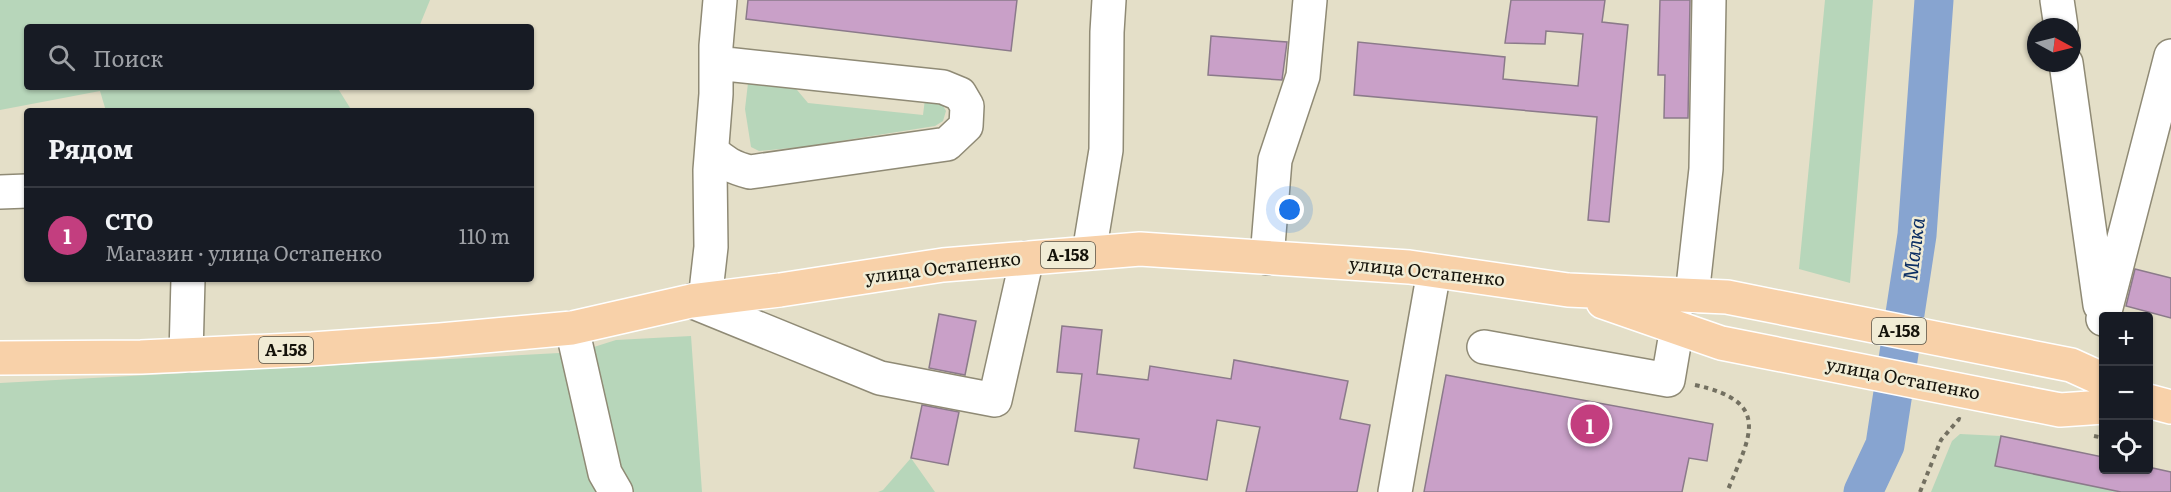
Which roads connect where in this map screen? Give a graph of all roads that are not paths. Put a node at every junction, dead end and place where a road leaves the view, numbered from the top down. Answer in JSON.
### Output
{"nodes":[{"id":1,"x":720,"y":0,"type":"edge"},
{"id":2,"x":1109,"y":0,"type":"edge"},
{"id":3,"x":1310,"y":0,"type":"edge"},
{"id":4,"x":1709,"y":0,"type":"edge"},
{"id":5,"x":2057,"y":0,"type":"edge"},
{"id":6,"x":2060,"y":18,"type":"edge"},
{"id":7,"x":2171,"y":56,"type":"edge"},
{"id":8,"x":716,"y":63,"type":"junction"},
{"id":9,"x":2067,"y":72,"type":"edge"},
{"id":10,"x":712,"y":151,"type":"junction"},
{"id":11,"x":24,"y":191,"type":"edge"},
{"id":12,"x":0,"y":192,"type":"edge"},
{"id":13,"x":1089,"y":253,"type":"junction"},
{"id":14,"x":1027,"y":258,"type":"junction"},
{"id":15,"x":1267,"y":258,"type":"junction"},
{"id":16,"x":1434,"y":271,"type":"junction"},
{"id":17,"x":188,"y":282,"type":"edge"},
{"id":18,"x":1568,"y":290,"type":"junction"},
{"id":19,"x":1692,"y":296,"type":"junction"},
{"id":20,"x":698,"y":300,"type":"junction"},
{"id":21,"x":2102,"y":312,"type":"edge"},
{"id":22,"x":2105,"y":312,"type":"edge"},
{"id":23,"x":1677,"y":327,"type":"junction"},
{"id":24,"x":572,"y":328,"type":"junction"},
{"id":25,"x":1484,"y":347,"type":"dead end"},
{"id":26,"x":186,"y":355,"type":"junction"},
{"id":27,"x":0,"y":358,"type":"edge"},
{"id":28,"x":2099,"y":378,"type":"edge"},
{"id":29,"x":2098,"y":422,"type":"edge"},
{"id":30,"x":616,"y":492,"type":"edge"},
{"id":31,"x":1395,"y":492,"type":"edge"}],
"edges":[{"from":1,"to":8,"type":"street"},
{"from":2,"to":13,"type":"street"},
{"from":3,"to":15,"type":"street"},
{"from":4,"to":19,"type":"street"},
{"from":5,"to":6,"type":"street"},
{"from":7,"to":22,"type":"street"},
{"from":8,"to":10,"type":"street"},
{"from":8,"to":10,"type":"street"},
{"from":9,"to":21,"type":"street"},
{"from":10,"to":20,"type":"street"},
{"from":11,"to":12,"type":"street"},
{"from":13,"to":14,"type":"main road","name":"улица Остапенко","number":"А-158"},
{"from":13,"to":15,"type":"main road","name":"улица Остапенко","number":"А-158"},
{"from":14,"to":20,"type":"main road","name":"улица Остапенко","number":"А-158"},
{"from":14,"to":20,"type":"street"},
{"from":15,"to":16,"type":"main road","name":"улица Остапенко","number":"А-158"},
{"from":16,"to":18,"type":"main road","name":"улица Остапенко","number":"А-158"},
{"from":16,"to":31,"type":"street"},
{"from":17,"to":26,"type":"street"},
{"from":18,"to":19,"type":"main road","name":"улица Остапенко","number":"А-158"},
{"from":18,"to":23,"type":"main road","name":"улица Остапенко","number":"А-158"},
{"from":19,"to":28,"type":"main road","name":"улица Остапенко","number":"А-158"},
{"from":20,"to":24,"type":"main road","name":"улица Остапенко","number":"А-158"},
{"from":23,"to":25,"type":"street"},
{"from":23,"to":29,"type":"main road","name":"улица Остапенко","number":"А-158"},
{"from":24,"to":26,"type":"main road","number":"А-158"},
{"from":24,"to":30,"type":"street"},
{"from":26,"to":27,"type":"main road","number":"А-158"}]}
